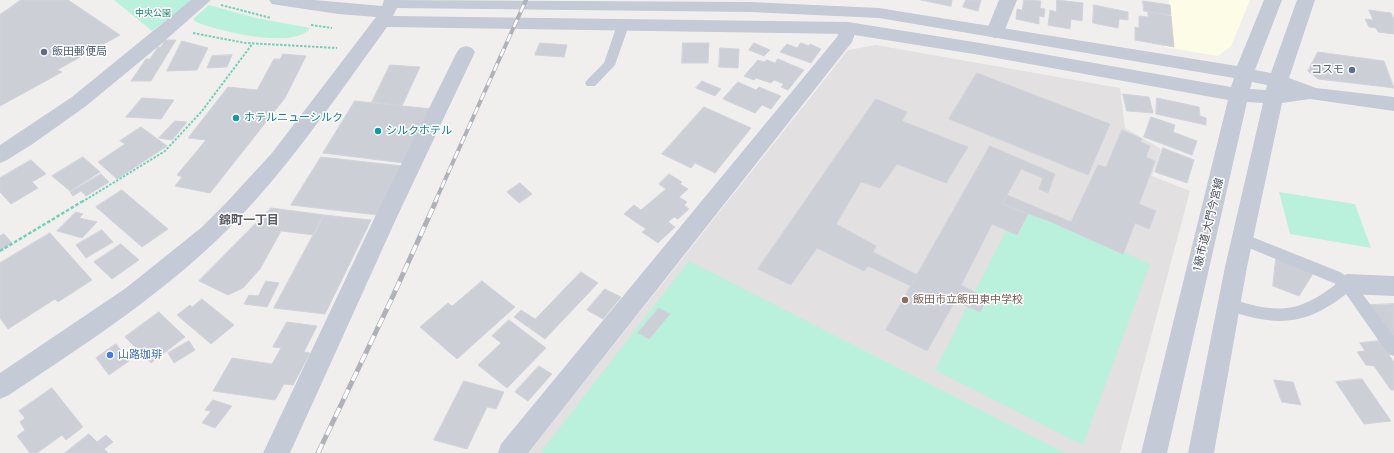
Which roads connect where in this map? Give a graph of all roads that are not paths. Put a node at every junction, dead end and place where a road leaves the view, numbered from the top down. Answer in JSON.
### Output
{"nodes":[{"id":1,"x":278,"y":0,"type":"edge"},
{"id":2,"x":1008,"y":0,"type":"edge"},
{"id":3,"x":1273,"y":0,"type":"edge"},
{"id":4,"x":1306,"y":0,"type":"edge"},
{"id":5,"x":208,"y":2,"type":"edge"},
{"id":6,"x":627,"y":2,"type":"edge"},
{"id":7,"x":750,"y":3,"type":"edge"},
{"id":8,"x":860,"y":6,"type":"edge"},
{"id":9,"x":883,"y":7,"type":"edge"},
{"id":10,"x":388,"y":9,"type":"edge"},
{"id":11,"x":623,"y":25,"type":"junction"},
{"id":12,"x":851,"y":32,"type":"junction"},
{"id":13,"x":995,"y":32,"type":"junction"},
{"id":14,"x":466,"y":52,"type":"dead end"},
{"id":15,"x":1244,"y":74,"type":"junction"},
{"id":16,"x":591,"y":83,"type":"dead end"},
{"id":17,"x":1275,"y":89,"type":"junction"},
{"id":18,"x":1240,"y":95,"type":"junction"},
{"id":19,"x":1394,"y":104,"type":"edge"},
{"id":20,"x":0,"y":154,"type":"edge"},
{"id":21,"x":1242,"y":239,"type":"junction"},
{"id":22,"x":1347,"y":284,"type":"junction"},
{"id":23,"x":1394,"y":286,"type":"edge"},
{"id":24,"x":1229,"y":304,"type":"junction"},
{"id":25,"x":1394,"y":349,"type":"edge"},
{"id":26,"x":0,"y":387,"type":"edge"},
{"id":27,"x":276,"y":453,"type":"edge"},
{"id":28,"x":511,"y":453,"type":"edge"},
{"id":29,"x":1154,"y":453,"type":"edge"},
{"id":30,"x":1201,"y":453,"type":"edge"}],
"edges":[{"from":1,"to":10,"type":"street"},
{"from":2,"to":13,"type":"street"},
{"from":3,"to":15,"type":"street","name":"1級市道 大門今宮線"},
{"from":4,"to":17,"type":"street"},
{"from":5,"to":20,"type":"street"},
{"from":6,"to":7,"type":"street"},
{"from":6,"to":10,"type":"street"},
{"from":7,"to":8,"type":"street"},
{"from":8,"to":9,"type":"street"},
{"from":8,"to":12,"type":"street"},
{"from":9,"to":12,"type":"street"},
{"from":9,"to":13,"type":"street"},
{"from":10,"to":11,"type":"street"},
{"from":10,"to":26,"type":"street"},
{"from":11,"to":12,"type":"street"},
{"from":11,"to":16,"type":"lane"},
{"from":12,"to":18,"type":"street"},
{"from":12,"to":28,"type":"street"},
{"from":13,"to":15,"type":"street"},
{"from":14,"to":27,"type":"street"},
{"from":15,"to":17,"type":"street"},
{"from":15,"to":18,"type":"street","name":"1級市道 大門今宮線"},
{"from":17,"to":18,"type":"street"},
{"from":17,"to":19,"type":"street"},
{"from":17,"to":21,"type":"street"},
{"from":18,"to":29,"type":"street","name":"1級市道 大門今宮線"},
{"from":21,"to":22,"type":"lane"},
{"from":21,"to":24,"type":"street"},
{"from":22,"to":23,"type":"street"},
{"from":22,"to":24,"type":"lane"},
{"from":22,"to":25,"type":"lane"},
{"from":24,"to":30,"type":"street"}]}
